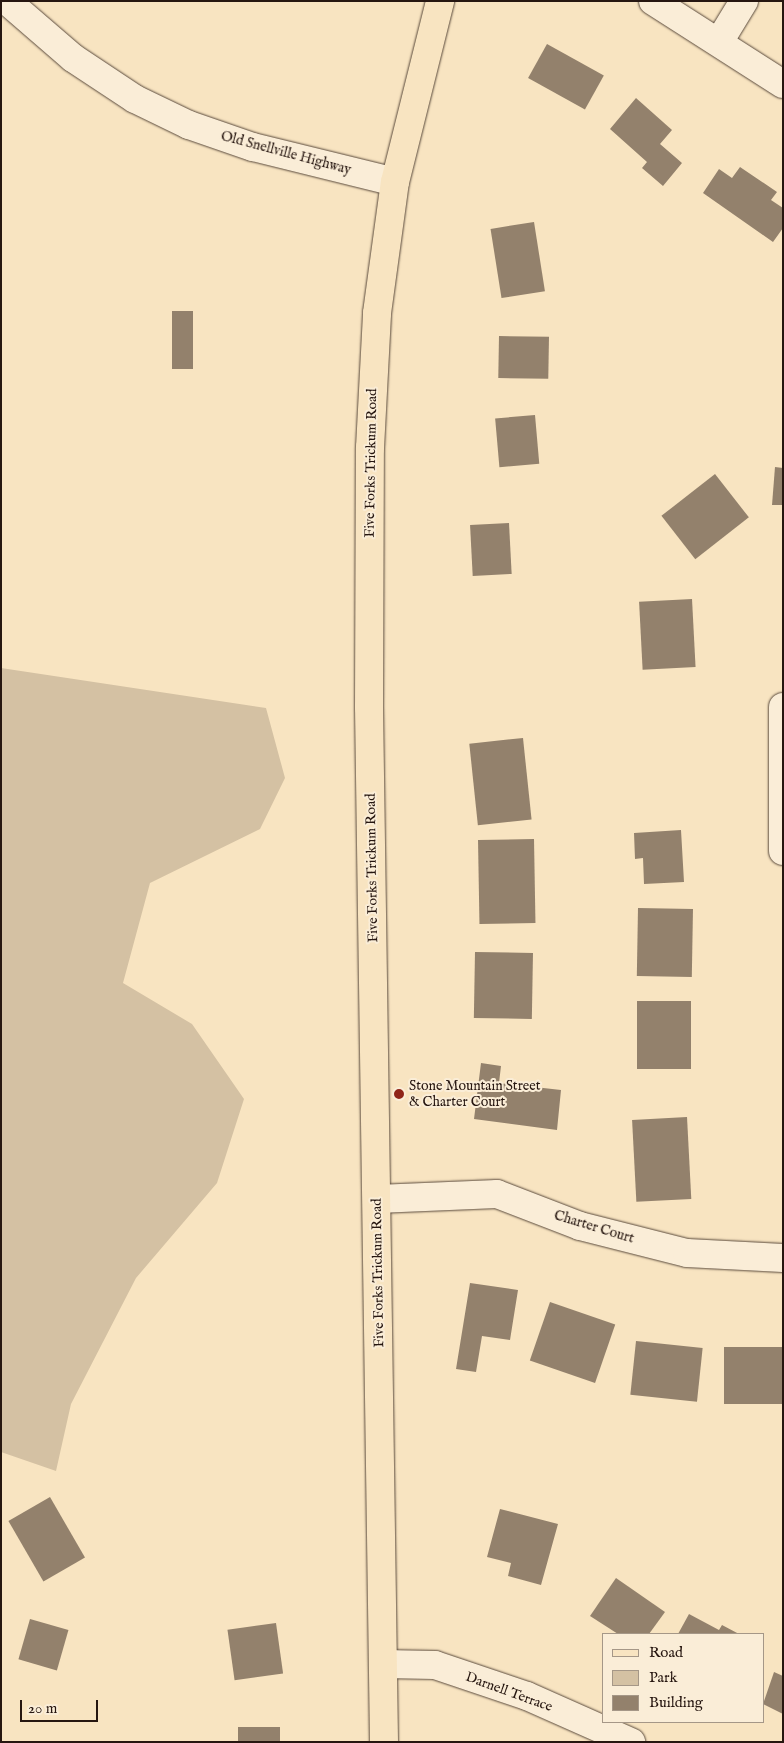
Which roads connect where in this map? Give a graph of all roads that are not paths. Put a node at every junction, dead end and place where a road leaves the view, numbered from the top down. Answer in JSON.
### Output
{"nodes":[{"id":1,"x":7,"y":1,"type":"edge"},
{"id":2,"x":440,"y":1,"type":"edge"},
{"id":3,"x":653,"y":1,"type":"edge"},
{"id":4,"x":744,"y":1,"type":"edge"},
{"id":5,"x":719,"y":42,"type":"junction"},
{"id":6,"x":783,"y":84,"type":"edge"},
{"id":7,"x":395,"y":182,"type":"junction"},
{"id":8,"x":783,"y":707,"type":"edge"},
{"id":9,"x":783,"y":851,"type":"edge"},
{"id":10,"x":377,"y":1199,"type":"junction"},
{"id":11,"x":783,"y":1258,"type":"edge"},
{"id":12,"x":383,"y":1664,"type":"junction"},
{"id":13,"x":384,"y":1742,"type":"edge"},
{"id":14,"x":631,"y":1742,"type":"edge"}],
"edges":[{"from":1,"to":7,"type":"street","name":"Old Snellville Highway"},
{"from":2,"to":7,"type":"main road","name":"Five Forks Trickum Road"},
{"from":3,"to":5,"type":"street"},
{"from":4,"to":5,"type":"street"},
{"from":5,"to":6,"type":"street"},
{"from":7,"to":10,"type":"main road","name":"Five Forks Trickum Road"},
{"from":8,"to":9,"type":"street"},
{"from":10,"to":11,"type":"street","name":"Charter Court"},
{"from":10,"to":12,"type":"main road","name":"Five Forks Trickum Road"},
{"from":12,"to":13,"type":"main road","name":"Five Forks Trickum Road"},
{"from":12,"to":14,"type":"street","name":"Darnell Terrace"}]}
